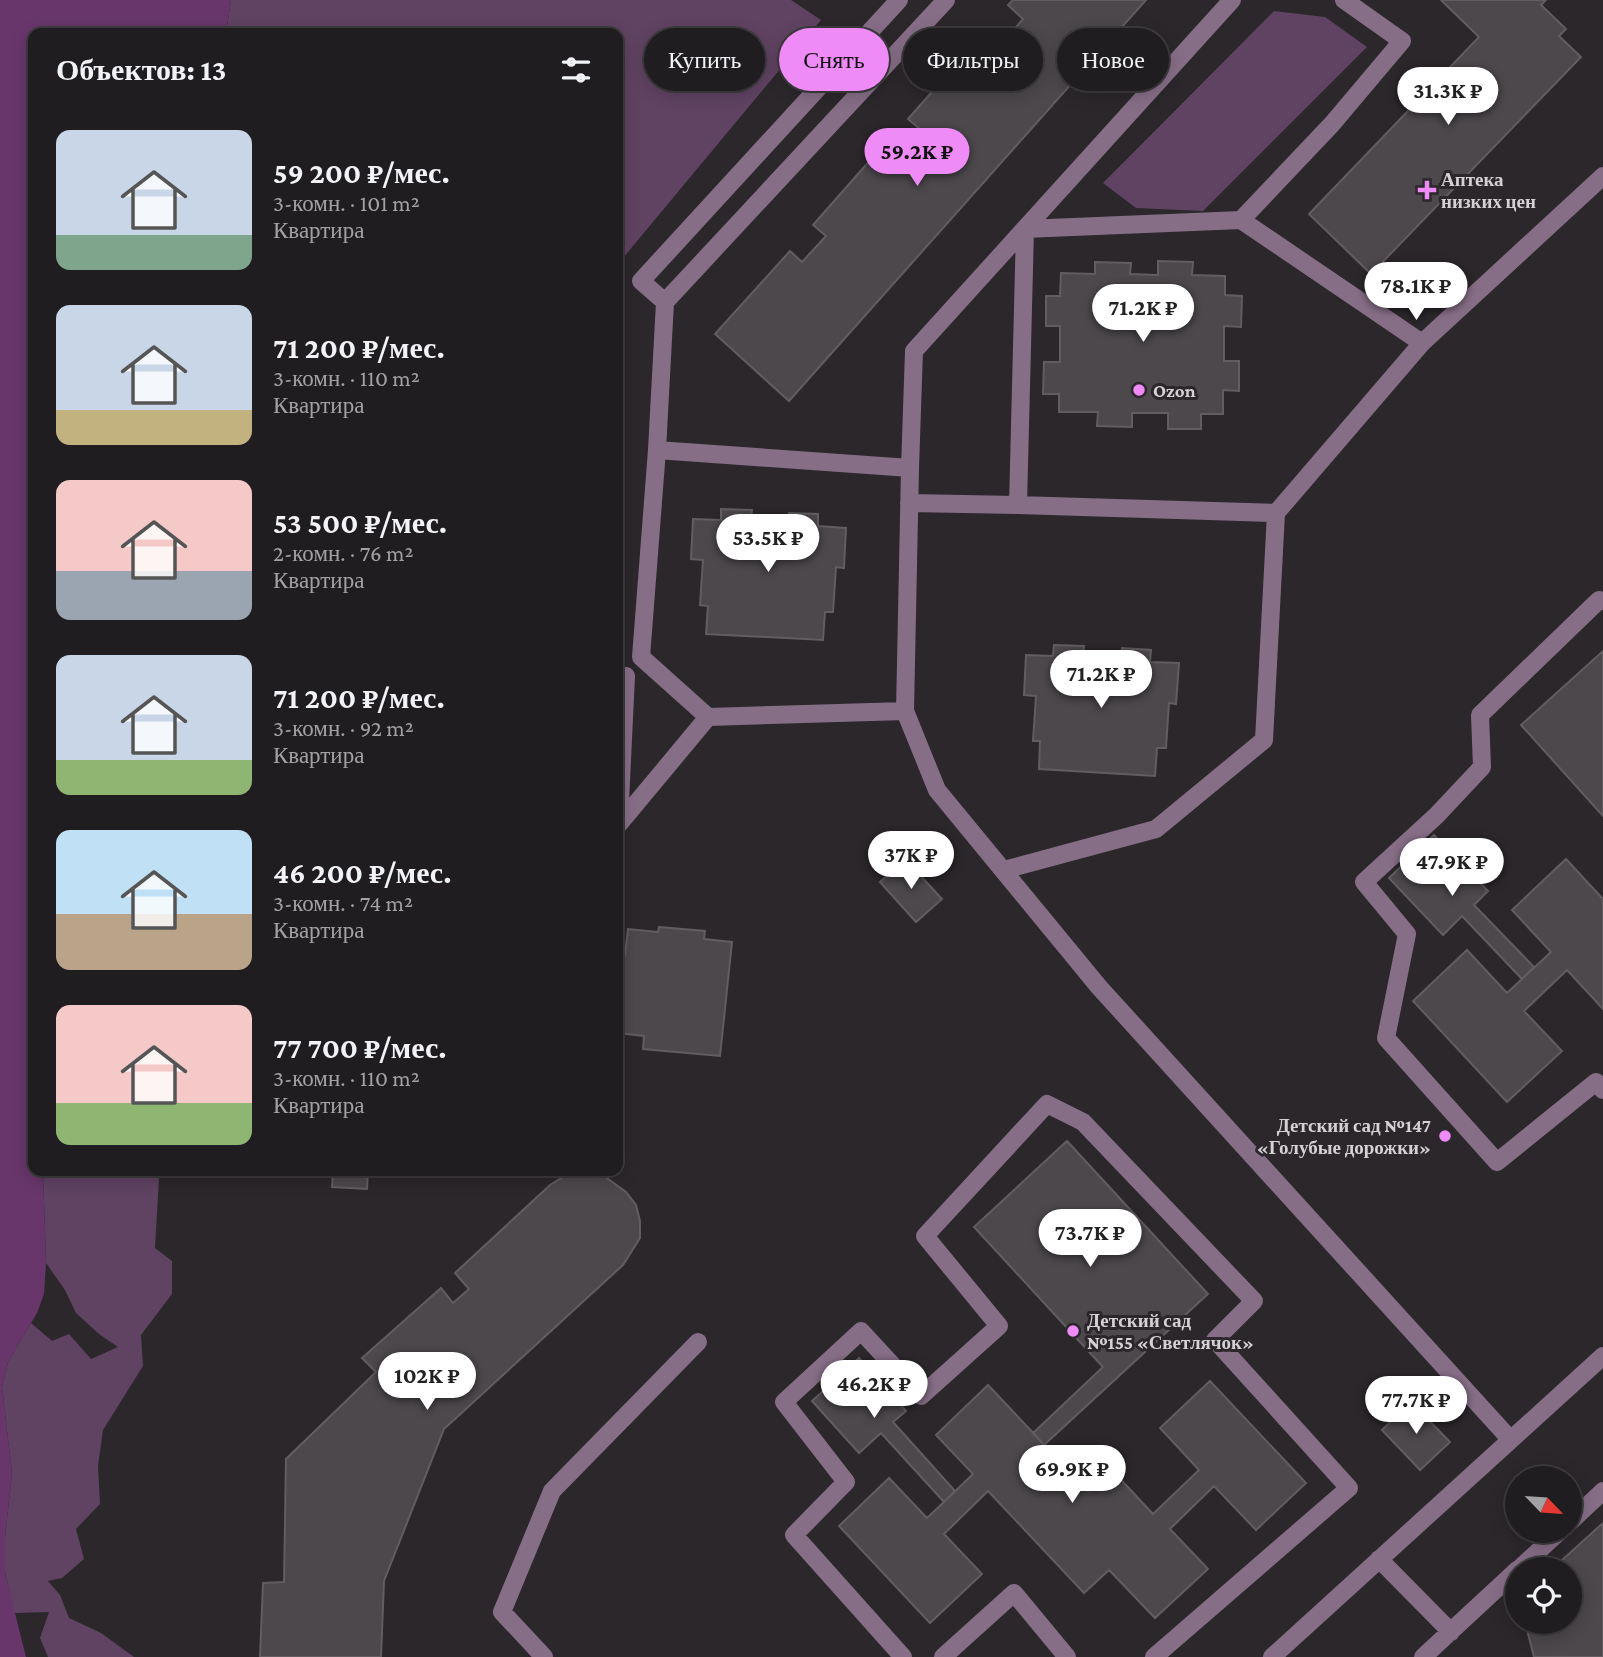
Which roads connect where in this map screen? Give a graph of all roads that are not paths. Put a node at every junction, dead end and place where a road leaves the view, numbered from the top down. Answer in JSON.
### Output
{"nodes":[{"id":1,"x":899,"y":0,"type":"edge"},
{"id":2,"x":946,"y":0,"type":"edge"},
{"id":3,"x":1232,"y":0,"type":"edge"},
{"id":4,"x":1344,"y":0,"type":"edge"},
{"id":5,"x":1603,"y":176,"type":"edge"},
{"id":6,"x":1241,"y":220,"type":"junction"},
{"id":7,"x":1025,"y":229,"type":"junction"},
{"id":8,"x":666,"y":302,"type":"junction"},
{"id":9,"x":1422,"y":343,"type":"junction"},
{"id":10,"x":657,"y":450,"type":"junction"},
{"id":11,"x":910,"y":468,"type":"junction"},
{"id":12,"x":909,"y":503,"type":"junction"},
{"id":13,"x":1018,"y":505,"type":"junction"},
{"id":14,"x":1276,"y":513,"type":"junction"},
{"id":15,"x":1603,"y":601,"type":"edge"},
{"id":16,"x":641,"y":657,"type":"junction"},
{"id":17,"x":623,"y":674,"type":"edge"},
{"id":18,"x":905,"y":711,"type":"junction"},
{"id":19,"x":708,"y":717,"type":"junction"},
{"id":20,"x":623,"y":820,"type":"edge"},
{"id":21,"x":1004,"y":870,"type":"junction"},
{"id":22,"x":1603,"y":1090,"type":"edge"},
{"id":23,"x":698,"y":1342,"type":"dead end"},
{"id":24,"x":1603,"y":1356,"type":"edge"},
{"id":25,"x":1510,"y":1438,"type":"junction"},
{"id":26,"x":1603,"y":1492,"type":"edge"},
{"id":27,"x":1582,"y":1511,"type":"edge"},
{"id":28,"x":1546,"y":1544,"type":"edge"},
{"id":29,"x":1532,"y":1557,"type":"edge"},
{"id":30,"x":1379,"y":1559,"type":"junction"},
{"id":31,"x":1505,"y":1582,"type":"edge"},
{"id":32,"x":1451,"y":1632,"type":"junction"},
{"id":33,"x":544,"y":1657,"type":"edge"},
{"id":34,"x":902,"y":1657,"type":"edge"},
{"id":35,"x":943,"y":1657,"type":"edge"},
{"id":36,"x":1068,"y":1657,"type":"edge"},
{"id":37,"x":1154,"y":1657,"type":"edge"},
{"id":38,"x":1272,"y":1657,"type":"edge"},
{"id":39,"x":1423,"y":1657,"type":"edge"}],
"edges":[{"from":1,"to":8,"type":"street"},
{"from":2,"to":8,"type":"street"},
{"from":3,"to":7,"type":"street"},
{"from":4,"to":6,"type":"street"},
{"from":5,"to":9,"type":"street"},
{"from":6,"to":7,"type":"street"},
{"from":6,"to":9,"type":"street"},
{"from":7,"to":11,"type":"street"},
{"from":7,"to":13,"type":"street"},
{"from":8,"to":10,"type":"street"},
{"from":9,"to":14,"type":"street"},
{"from":10,"to":11,"type":"street"},
{"from":10,"to":16,"type":"street"},
{"from":11,"to":12,"type":"street"},
{"from":12,"to":13,"type":"street"},
{"from":12,"to":18,"type":"street"},
{"from":13,"to":14,"type":"street"},
{"from":14,"to":21,"type":"street"},
{"from":15,"to":22,"type":"street"},
{"from":16,"to":17,"type":"street"},
{"from":16,"to":19,"type":"street"},
{"from":18,"to":19,"type":"street"},
{"from":18,"to":21,"type":"street"},
{"from":19,"to":20,"type":"street"},
{"from":21,"to":25,"type":"street"},
{"from":23,"to":33,"type":"street"},
{"from":24,"to":25,"type":"street"},
{"from":25,"to":30,"type":"street"},
{"from":26,"to":27,"type":"street"},
{"from":28,"to":29,"type":"street"},
{"from":30,"to":32,"type":"street"},
{"from":30,"to":38,"type":"street"},
{"from":31,"to":32,"type":"street"},
{"from":32,"to":39,"type":"street"},
{"from":34,"to":37,"type":"street"},
{"from":35,"to":36,"type":"street"}]}
